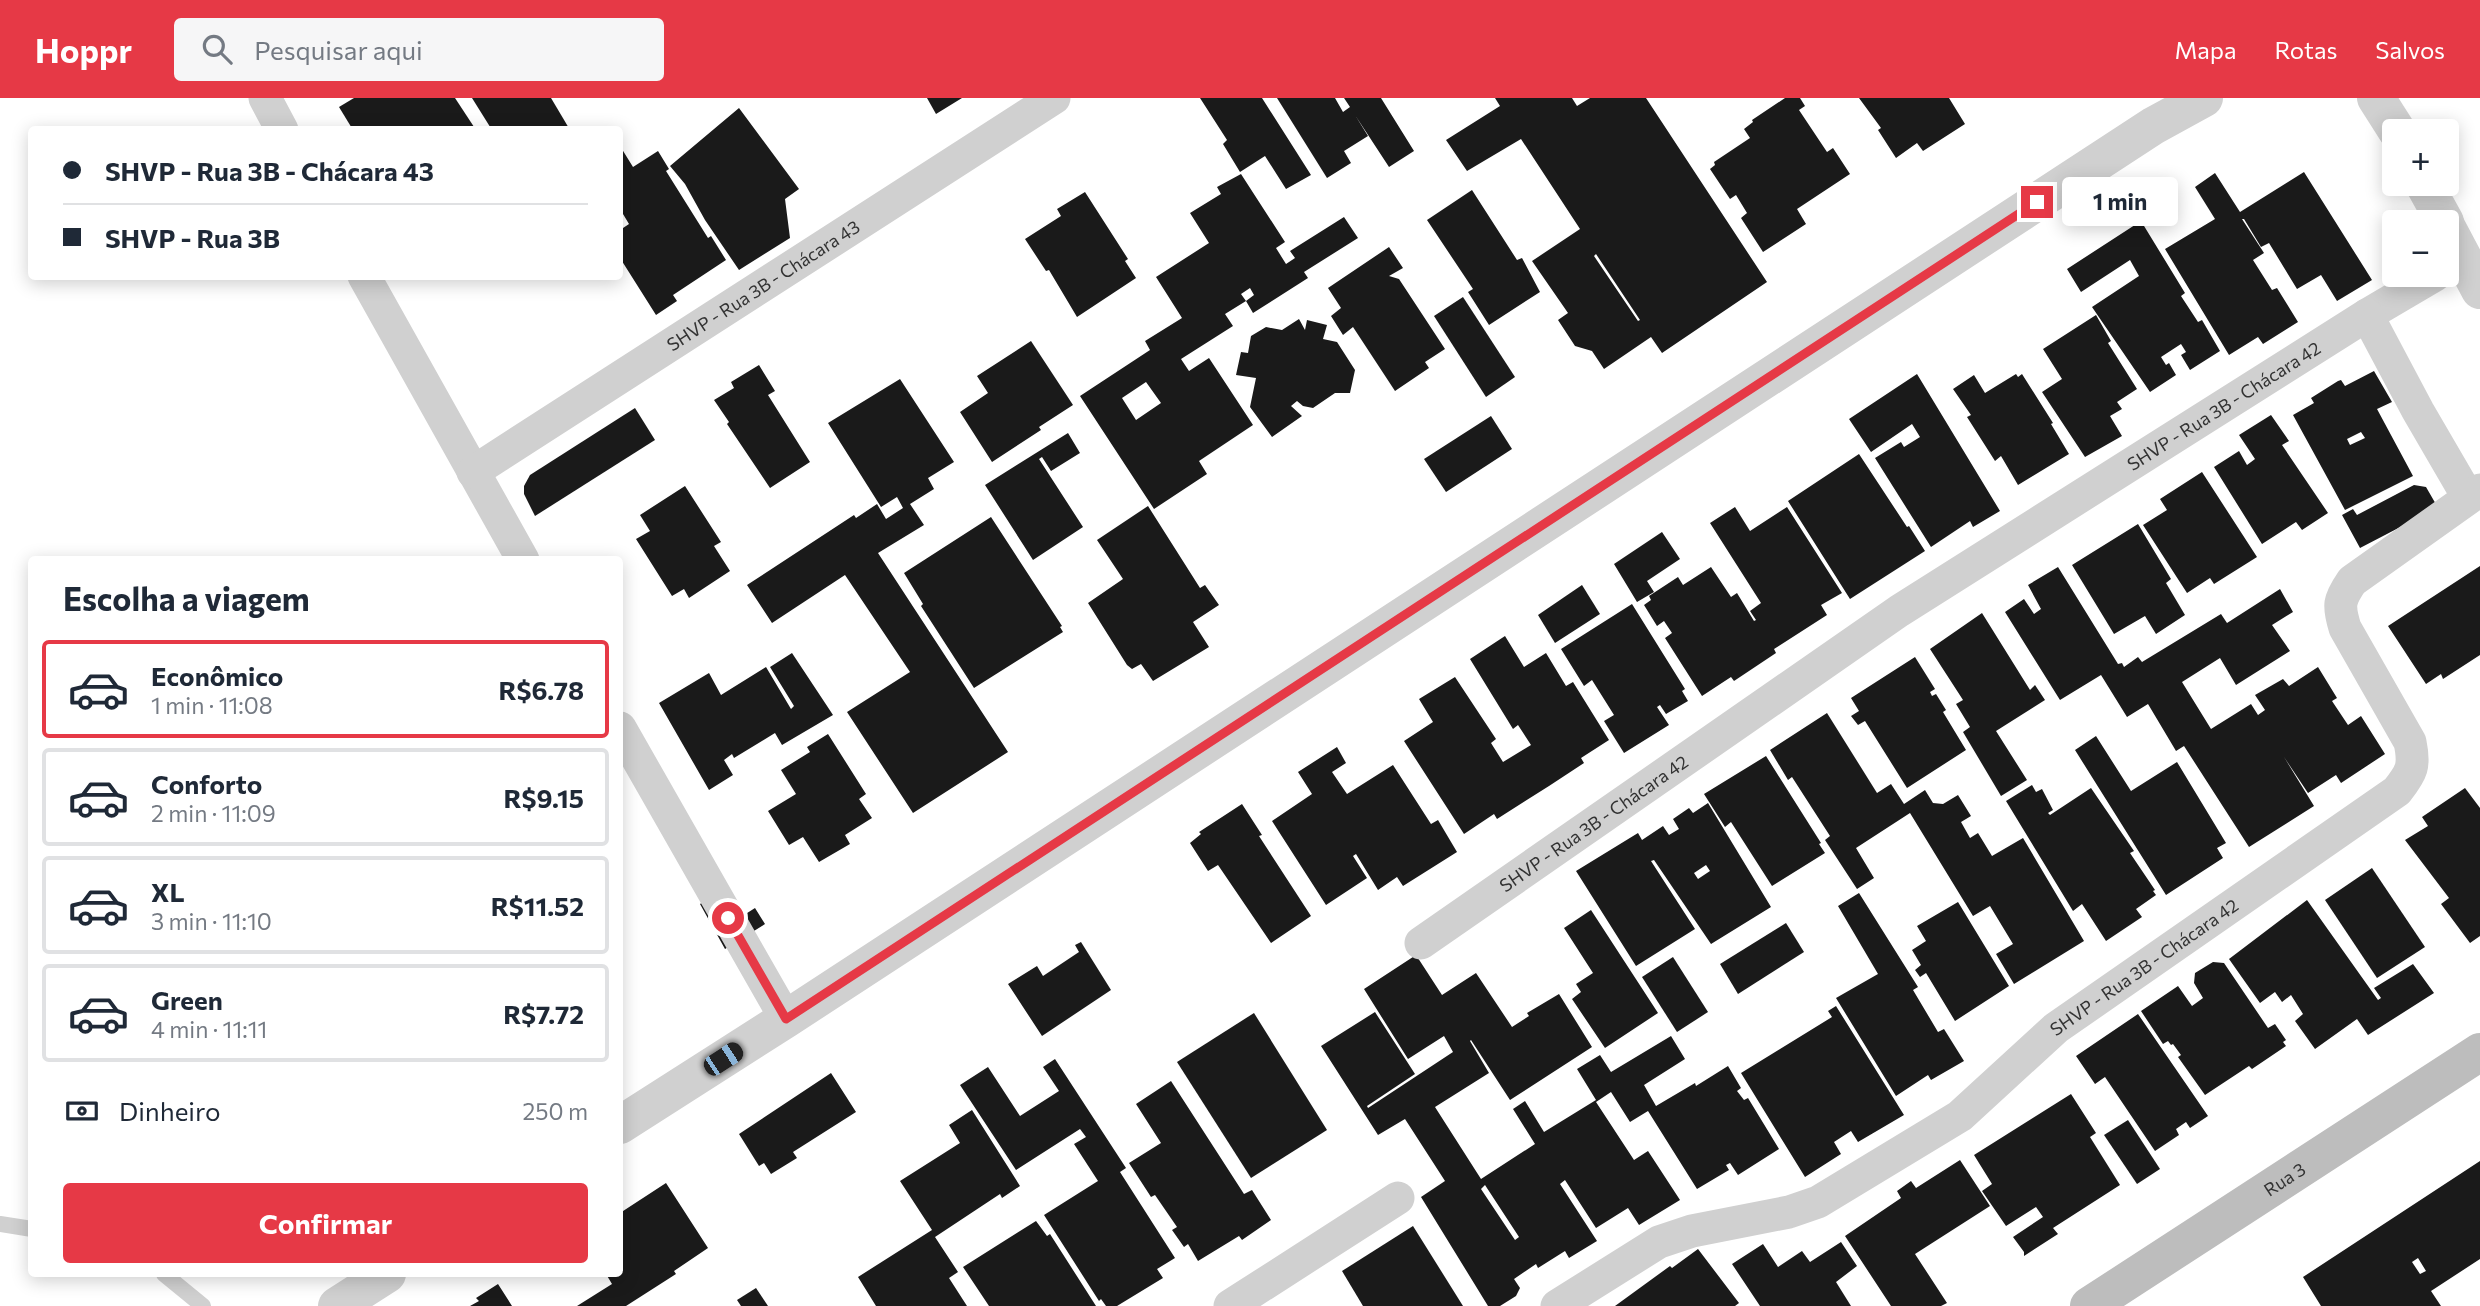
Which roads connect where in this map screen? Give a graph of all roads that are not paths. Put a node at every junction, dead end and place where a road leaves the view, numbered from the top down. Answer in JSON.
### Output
{"nodes":[{"id":1,"x":265,"y":98,"type":"edge"},
{"id":2,"x":1054,"y":98,"type":"edge"},
{"id":3,"x":2204,"y":98,"type":"edge"},
{"id":4,"x":2376,"y":98,"type":"edge"},
{"id":5,"x":2389,"y":119,"type":"edge"},
{"id":6,"x":280,"y":126,"type":"edge"},
{"id":7,"x":366,"y":280,"type":"edge"},
{"id":8,"x":2409,"y":287,"type":"edge"},
{"id":9,"x":2367,"y":315,"type":"junction"},
{"id":10,"x":473,"y":472,"type":"junction"},
{"id":11,"x":2474,"y":493,"type":"edge"},
{"id":12,"x":521,"y":556,"type":"edge"},
{"id":13,"x":623,"y":733,"type":"edge"},
{"id":14,"x":1421,"y":943,"type":"dead end"},
{"id":15,"x":786,"y":1019,"type":"junction"},
{"id":16,"x":2480,"y":1052,"type":"edge"},
{"id":17,"x":623,"y":1123,"type":"edge"},
{"id":18,"x":1398,"y":1198,"type":"dead end"},
{"id":19,"x":0,"y":1224,"type":"edge"},
{"id":20,"x":28,"y":1228,"type":"edge"},
{"id":21,"x":168,"y":1277,"type":"edge"},
{"id":22,"x":382,"y":1277,"type":"edge"},
{"id":23,"x":203,"y":1306,"type":"edge"},
{"id":24,"x":337,"y":1306,"type":"edge"},
{"id":25,"x":1230,"y":1306,"type":"edge"},
{"id":26,"x":1558,"y":1306,"type":"edge"},
{"id":27,"x":2090,"y":1306,"type":"edge"}],
"edges":[{"from":1,"to":6,"type":"street"},
{"from":2,"to":10,"type":"street","name":"SHVP - Rua 3B - Chácara 43"},
{"from":3,"to":15,"type":"street"},
{"from":4,"to":5,"type":"street"},
{"from":7,"to":10,"type":"street"},
{"from":8,"to":9,"type":"street","name":"SHVP - Rua 3B - Chácara 42"},
{"from":9,"to":11,"type":"street","name":"SHVP - Rua 3B - Chácara 42"},
{"from":9,"to":14,"type":"street","name":"SHVP - Rua 3B - Chácara 42"},
{"from":10,"to":12,"type":"street"},
{"from":11,"to":26,"type":"street","name":"SHVP - Rua 3B - Chácara 42"},
{"from":13,"to":15,"type":"street"},
{"from":15,"to":17,"type":"street"},
{"from":16,"to":27,"type":"main road","name":"Rua 3"},
{"from":18,"to":25,"type":"street"},
{"from":19,"to":20,"type":"lane"},
{"from":21,"to":23,"type":"lane"},
{"from":22,"to":24,"type":"street"}]}
